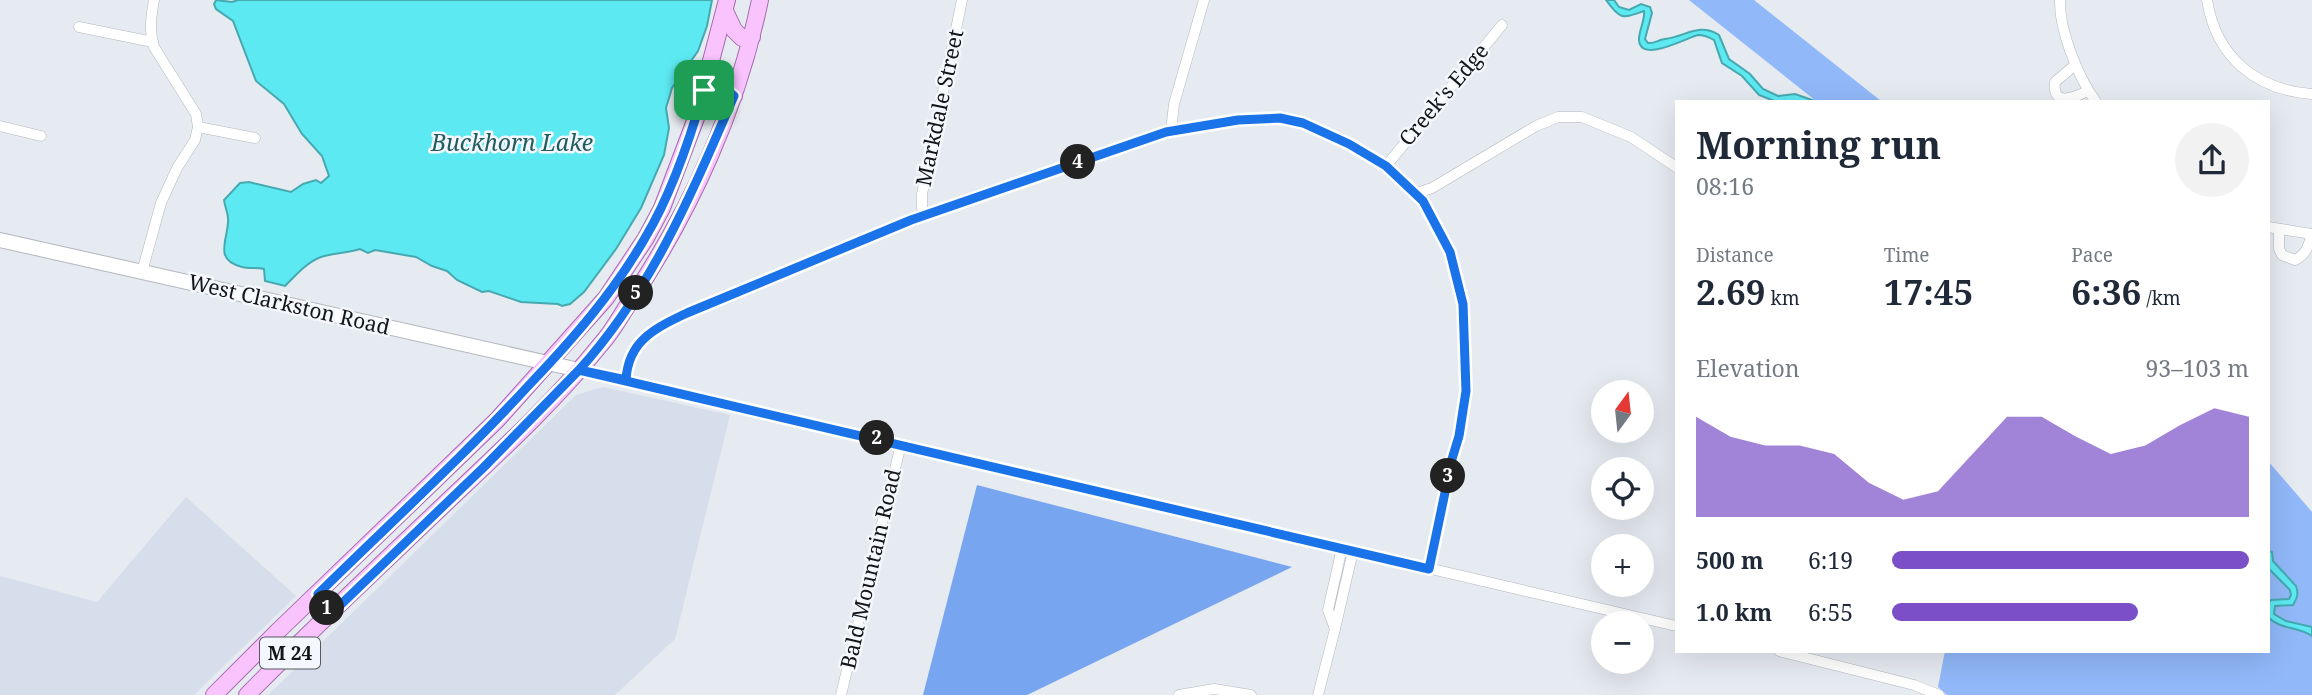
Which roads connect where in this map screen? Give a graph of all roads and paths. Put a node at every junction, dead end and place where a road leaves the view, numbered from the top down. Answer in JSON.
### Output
{"nodes":[{"id":1,"x":154,"y":0,"type":"edge"},
{"id":2,"x":760,"y":0,"type":"edge"},
{"id":3,"x":962,"y":0,"type":"edge"},
{"id":4,"x":1204,"y":0,"type":"edge"},
{"id":5,"x":2060,"y":0,"type":"edge"},
{"id":6,"x":2207,"y":0,"type":"edge"},
{"id":7,"x":726,"y":6,"type":"edge"},
{"id":8,"x":1502,"y":25,"type":"dead end"},
{"id":9,"x":79,"y":27,"type":"dead end"},
{"id":10,"x":752,"y":37,"type":"junction"},
{"id":11,"x":153,"y":42,"type":"junction"},
{"id":12,"x":2075,"y":65,"type":"junction"},
{"id":13,"x":704,"y":90,"type":"junction"},
{"id":14,"x":2088,"y":91,"type":"junction"},
{"id":15,"x":2312,"y":94,"type":"edge"},
{"id":16,"x":734,"y":96,"type":"junction"},
{"id":17,"x":2095,"y":100,"type":"edge"},
{"id":18,"x":0,"y":127,"type":"edge"},
{"id":19,"x":198,"y":127,"type":"junction"},
{"id":20,"x":1171,"y":131,"type":"junction"},
{"id":21,"x":41,"y":136,"type":"dead end"},
{"id":22,"x":255,"y":138,"type":"dead end"},
{"id":23,"x":1386,"y":166,"type":"junction"},
{"id":24,"x":1675,"y":166,"type":"edge"},
{"id":25,"x":1417,"y":193,"type":"junction"},
{"id":26,"x":926,"y":215,"type":"junction"},
{"id":27,"x":2274,"y":228,"type":"edge"},
{"id":28,"x":2312,"y":234,"type":"edge"},
{"id":29,"x":0,"y":240,"type":"edge"},
{"id":30,"x":142,"y":272,"type":"junction"},
{"id":31,"x":550,"y":364,"type":"junction"},
{"id":32,"x":579,"y":370,"type":"junction"},
{"id":33,"x":626,"y":380,"type":"junction"},
{"id":34,"x":901,"y":444,"type":"junction"},
{"id":35,"x":464,"y":452,"type":"junction"},
{"id":36,"x":1342,"y":548,"type":"junction"},
{"id":37,"x":1353,"y":551,"type":"junction"},
{"id":38,"x":388,"y":558,"type":"junction"},
{"id":39,"x":1429,"y":569,"type":"junction"},
{"id":40,"x":318,"y":594,"type":"junction"},
{"id":41,"x":331,"y":614,"type":"junction"},
{"id":42,"x":1675,"y":626,"type":"edge"},
{"id":43,"x":1335,"y":629,"type":"junction"},
{"id":44,"x":1787,"y":653,"type":"edge"},
{"id":45,"x":214,"y":695,"type":"edge"},
{"id":46,"x":247,"y":695,"type":"edge"},
{"id":47,"x":841,"y":695,"type":"edge"},
{"id":48,"x":1179,"y":695,"type":"edge"},
{"id":49,"x":1251,"y":695,"type":"edge"},
{"id":50,"x":1318,"y":695,"type":"edge"},
{"id":51,"x":1939,"y":695,"type":"edge"}],
"edges":[{"from":1,"to":11,"type":"street"},
{"from":2,"to":10,"type":"main road","number":"M 24"},
{"from":3,"to":26,"type":"street","name":"Markdale Street"},
{"from":4,"to":20,"type":"street"},
{"from":5,"to":12,"type":"street"},
{"from":6,"to":15,"type":"street"},
{"from":7,"to":10,"type":"main road"},
{"from":7,"to":13,"type":"main road","number":"M 24"},
{"from":8,"to":23,"type":"street","name":"Creek's Edge"},
{"from":9,"to":11,"type":"street"},
{"from":10,"to":16,"type":"main road","number":"M 24"},
{"from":11,"to":19,"type":"street"},
{"from":12,"to":14,"type":"street"},
{"from":12,"to":14,"type":"street"},
{"from":13,"to":16,"type":"main road"},
{"from":13,"to":31,"type":"main road","number":"M 24"},
{"from":14,"to":17,"type":"street"},
{"from":16,"to":32,"type":"main road","number":"M 24"},
{"from":18,"to":21,"type":"street"},
{"from":19,"to":22,"type":"street"},
{"from":19,"to":30,"type":"street"},
{"from":20,"to":23,"type":"street"},
{"from":20,"to":26,"type":"street"},
{"from":23,"to":25,"type":"street"},
{"from":24,"to":25,"type":"street"},
{"from":25,"to":39,"type":"street"},
{"from":26,"to":33,"type":"street"},
{"from":27,"to":28,"type":"street"},
{"from":27,"to":28,"type":"street"},
{"from":29,"to":30,"type":"main road","name":"West Clarkston Road"},
{"from":30,"to":31,"type":"main road","name":"West Clarkston Road"},
{"from":31,"to":32,"type":"main road","name":"West Clarkston Road"},
{"from":31,"to":35,"type":"main road","number":"M 24"},
{"from":32,"to":33,"type":"street"},
{"from":32,"to":38,"type":"main road","number":"M 24"},
{"from":33,"to":34,"type":"street"},
{"from":34,"to":36,"type":"street"},
{"from":34,"to":47,"type":"street","name":"Bald Mountain Road"},
{"from":35,"to":38,"type":"main road"},
{"from":35,"to":40,"type":"main road","number":"M 24"},
{"from":36,"to":37,"type":"street"},
{"from":36,"to":43,"type":"street"},
{"from":37,"to":39,"type":"street"},
{"from":37,"to":43,"type":"street"},
{"from":38,"to":41,"type":"main road","number":"M 24"},
{"from":39,"to":42,"type":"street"},
{"from":40,"to":41,"type":"main road"},
{"from":40,"to":45,"type":"main road","number":"M 24"},
{"from":41,"to":46,"type":"main road","number":"M 24"},
{"from":43,"to":50,"type":"street"},
{"from":44,"to":51,"type":"street"},
{"from":48,"to":49,"type":"street"}]}
